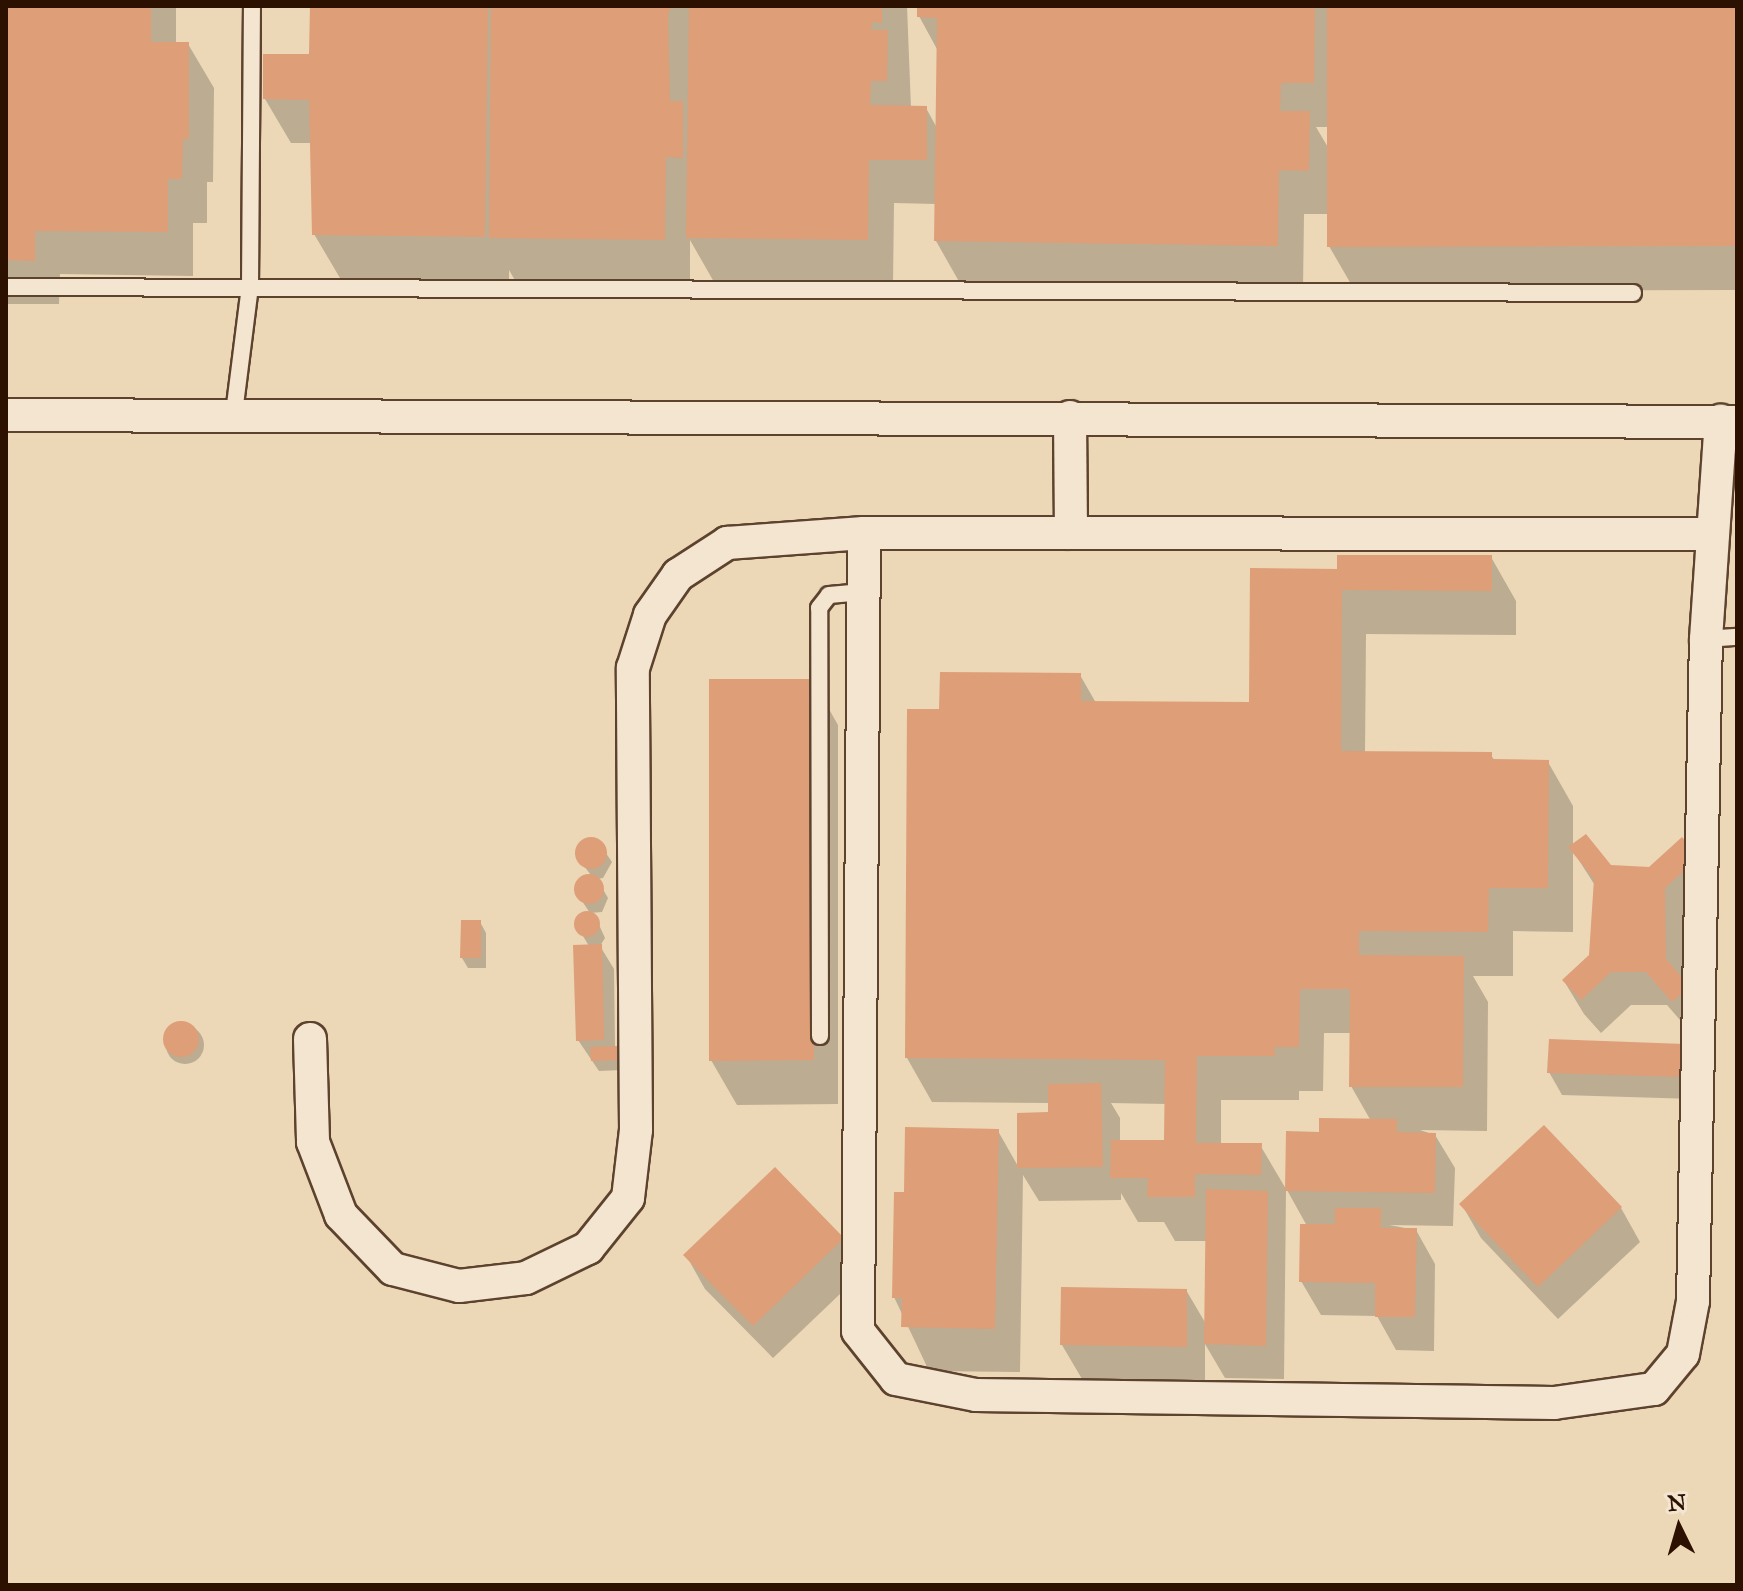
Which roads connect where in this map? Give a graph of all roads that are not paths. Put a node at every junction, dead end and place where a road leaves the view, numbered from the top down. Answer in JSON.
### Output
{"nodes":[{"id":1,"x":252,"y":6,"type":"edge"},
{"id":2,"x":6,"y":287,"type":"edge"},
{"id":3,"x":250,"y":287,"type":"junction"},
{"id":4,"x":1633,"y":293,"type":"dead end"},
{"id":5,"x":234,"y":413,"type":"junction"},
{"id":6,"x":6,"y":415,"type":"edge"},
{"id":7,"x":1070,"y":417,"type":"junction"},
{"id":8,"x":1729,"y":421,"type":"edge"},
{"id":9,"x":864,"y":533,"type":"junction"},
{"id":10,"x":1071,"y":533,"type":"junction"},
{"id":11,"x":1711,"y":534,"type":"junction"},
{"id":12,"x":863,"y":592,"type":"junction"},
{"id":13,"x":1721,"y":638,"type":"edge"},
{"id":14,"x":820,"y":1036,"type":"dead end"},
{"id":15,"x":310,"y":1039,"type":"dead end"}],
"edges":[{"from":1,"to":3,"type":"lane"},
{"from":2,"to":3,"type":"lane"},
{"from":3,"to":4,"type":"lane"},
{"from":3,"to":5,"type":"lane"},
{"from":5,"to":6,"type":"street"},
{"from":5,"to":7,"type":"street"},
{"from":7,"to":8,"type":"street"},
{"from":7,"to":10,"type":"street"},
{"from":8,"to":11,"type":"street"},
{"from":9,"to":10,"type":"street"},
{"from":9,"to":12,"type":"street"},
{"from":9,"to":15,"type":"street"},
{"from":10,"to":11,"type":"street"},
{"from":11,"to":13,"type":"street"},
{"from":12,"to":13,"type":"street"},
{"from":12,"to":14,"type":"lane"}]}
